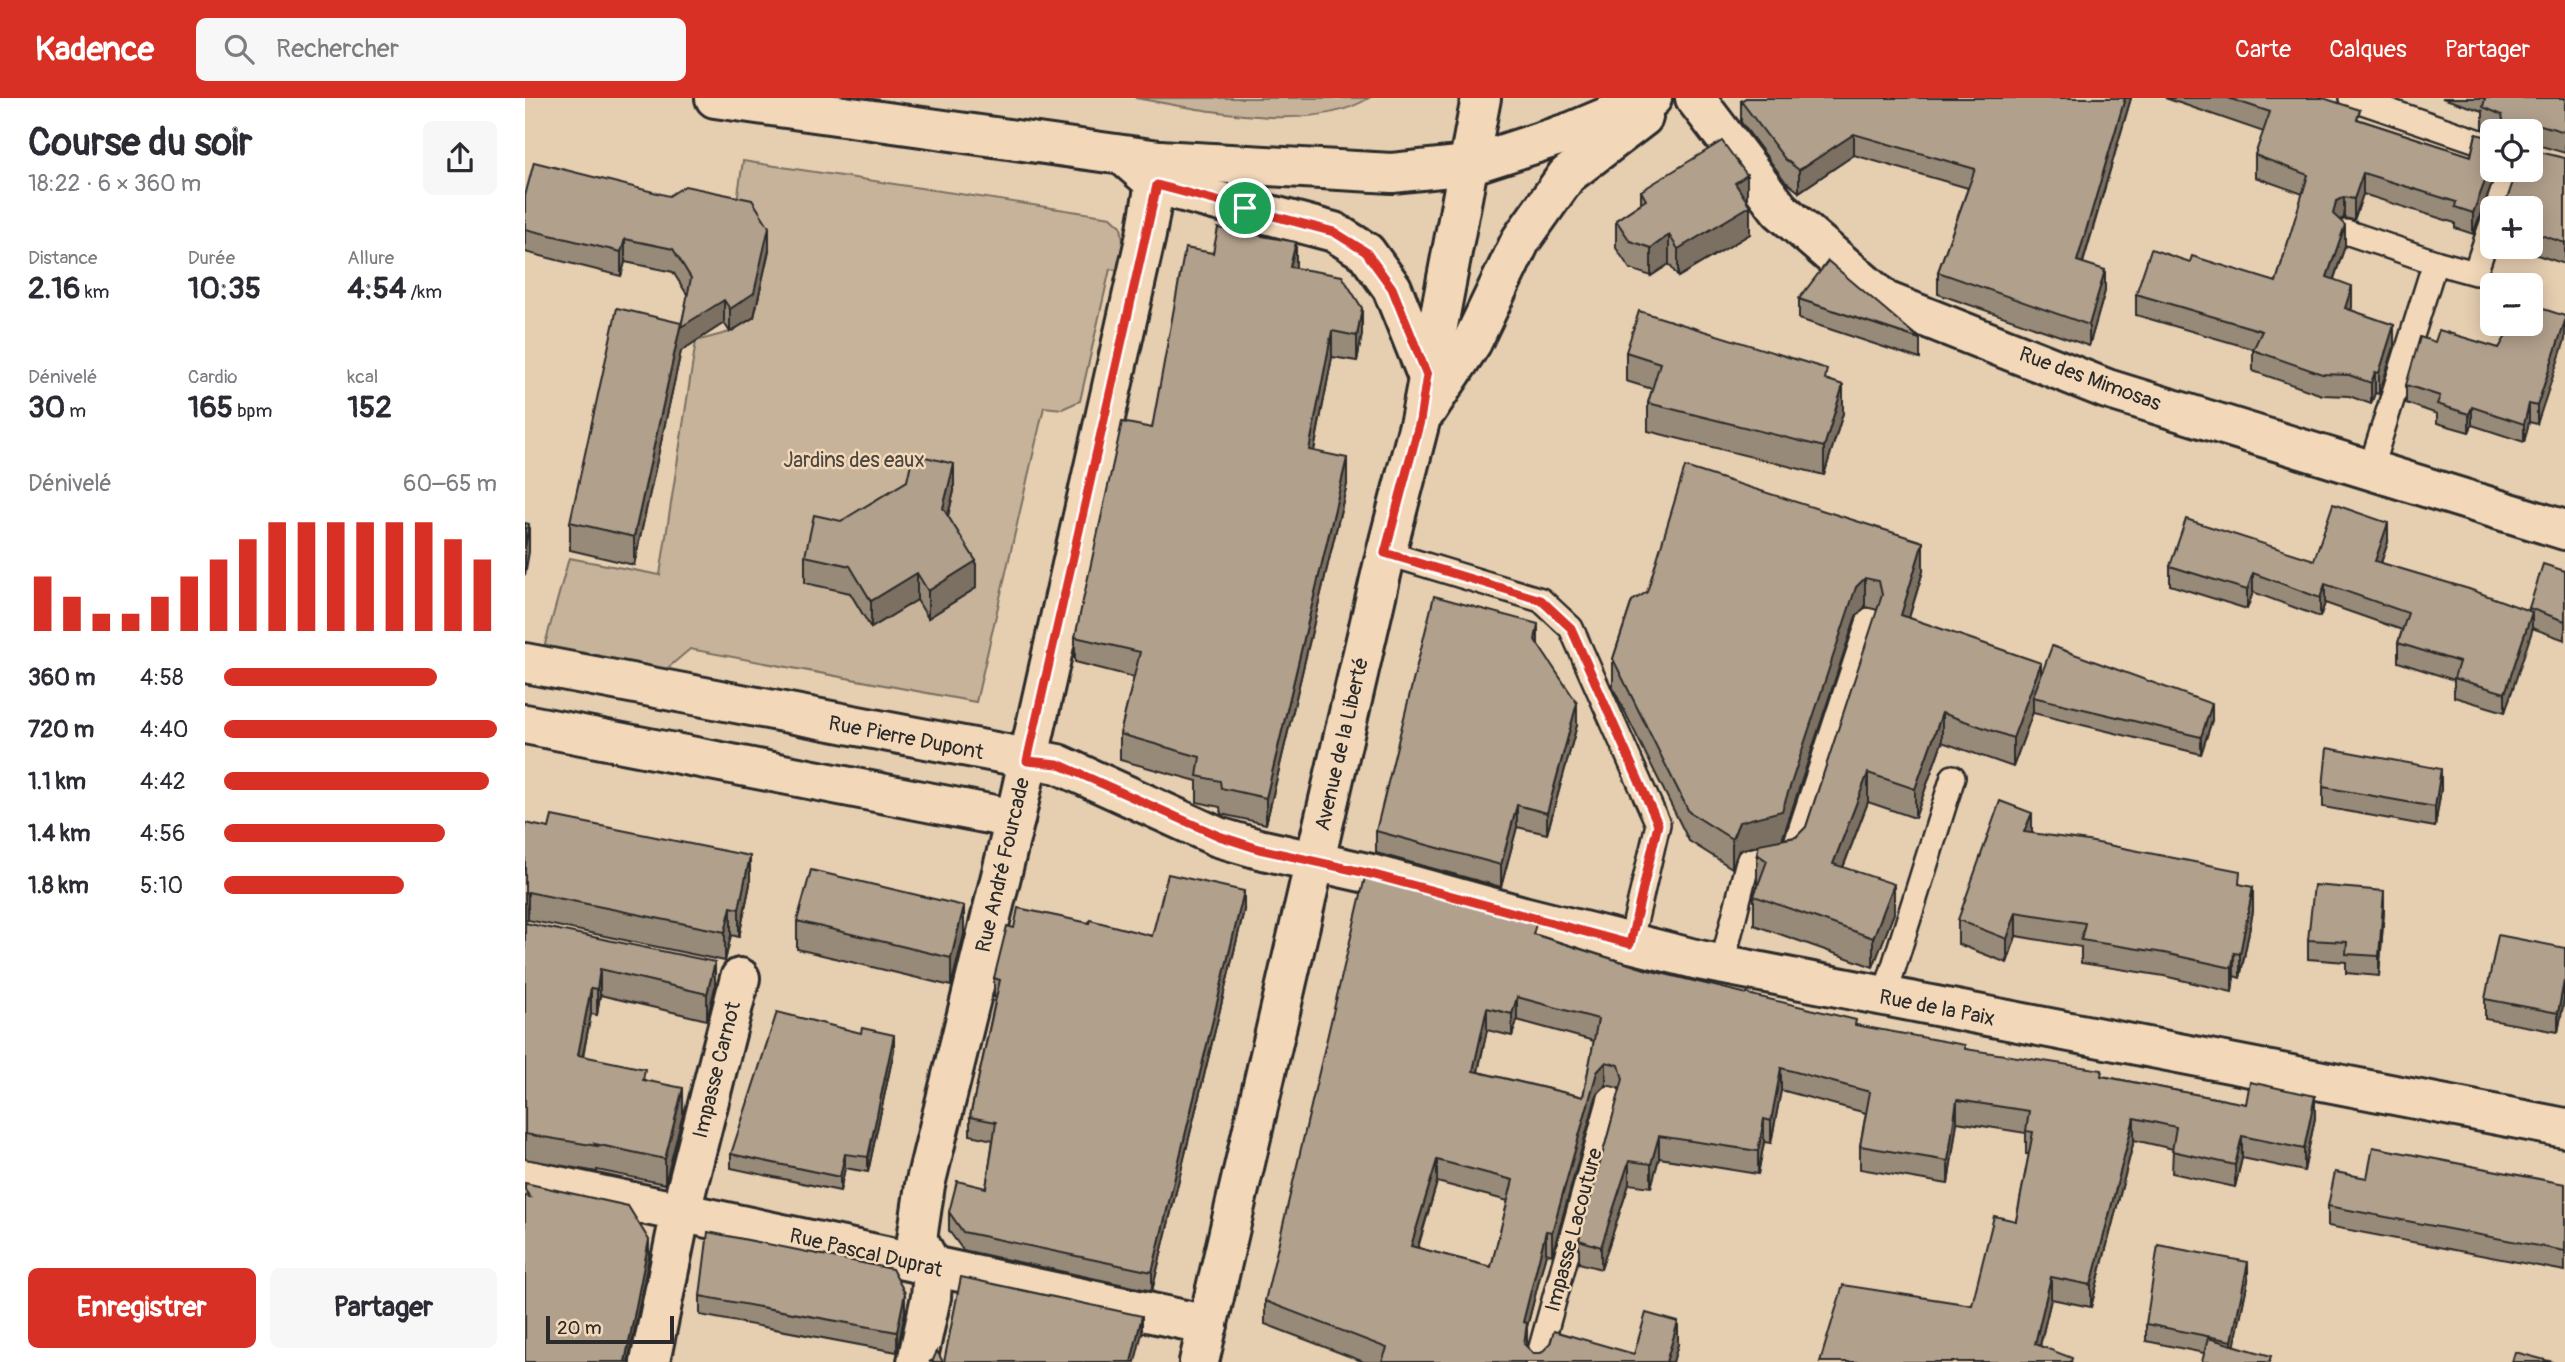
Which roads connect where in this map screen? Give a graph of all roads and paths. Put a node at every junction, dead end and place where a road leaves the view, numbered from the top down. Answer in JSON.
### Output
{"nodes":[{"id":1,"x":716,"y":98,"type":"edge"},
{"id":2,"x":1481,"y":98,"type":"edge"},
{"id":3,"x":1652,"y":98,"type":"edge"},
{"id":4,"x":1667,"y":98,"type":"edge"},
{"id":5,"x":1695,"y":98,"type":"edge"},
{"id":6,"x":2351,"y":98,"type":"edge"},
{"id":7,"x":2480,"y":142,"type":"edge"},
{"id":8,"x":1469,"y":165,"type":"junction"},
{"id":9,"x":1146,"y":166,"type":"junction"},
{"id":10,"x":2346,"y":232,"type":"edge"},
{"id":11,"x":2480,"y":258,"type":"edge"},
{"id":12,"x":2435,"y":262,"type":"junction"},
{"id":13,"x":1427,"y":375,"type":"junction"},
{"id":14,"x":1420,"y":421,"type":"junction"},
{"id":15,"x":2369,"y":470,"type":"junction"},
{"id":16,"x":2565,"y":530,"type":"edge"},
{"id":17,"x":1385,"y":553,"type":"junction"},
{"id":18,"x":1869,"y":620,"type":"dead end"},
{"id":19,"x":525,"y":663,"type":"edge"},
{"id":20,"x":525,"y":724,"type":"edge"},
{"id":21,"x":1027,"y":761,"type":"junction"},
{"id":22,"x":1952,"y":777,"type":"dead end"},
{"id":23,"x":1015,"y":819,"type":"junction"},
{"id":24,"x":1315,"y":861,"type":"junction"},
{"id":25,"x":1630,"y":944,"type":"junction"},
{"id":26,"x":1722,"y":965,"type":"junction"},
{"id":27,"x":727,"y":976,"type":"dead end"},
{"id":28,"x":1884,"y":998,"type":"junction"},
{"id":29,"x":1610,"y":1098,"type":"dead end"},
{"id":30,"x":2565,"y":1128,"type":"edge"},
{"id":31,"x":525,"y":1179,"type":"edge"},
{"id":32,"x":681,"y":1211,"type":"junction"},
{"id":33,"x":933,"y":1268,"type":"junction"},
{"id":34,"x":1205,"y":1351,"type":"edge"},
{"id":35,"x":650,"y":1362,"type":"edge"},
{"id":36,"x":916,"y":1362,"type":"edge"},
{"id":37,"x":1537,"y":1362,"type":"edge"}],
"edges":[{"from":1,"to":9,"type":"street"},
{"from":2,"to":8,"type":"street","name":"Avenue de la Liberté"},
{"from":3,"to":8,"type":"street"},
{"from":4,"to":14,"type":"street"},
{"from":5,"to":15,"type":"street","name":"Rue des Mimosas"},
{"from":6,"to":7,"type":"lane"},
{"from":8,"to":9,"type":"street"},
{"from":8,"to":13,"type":"street","name":"Avenue de la Liberté"},
{"from":9,"to":13,"type":"street"},
{"from":9,"to":21,"type":"street","name":"Rue André Fourcade"},
{"from":10,"to":12,"type":"lane"},
{"from":11,"to":12,"type":"lane"},
{"from":12,"to":15,"type":"lane"},
{"from":13,"to":14,"type":"street","name":"Avenue de la Liberté"},
{"from":14,"to":17,"type":"street","name":"Avenue de la Liberté"},
{"from":15,"to":16,"type":"street","name":"Rue des Mimosas"},
{"from":17,"to":24,"type":"street","name":"Avenue de la Liberté"},
{"from":17,"to":25,"type":"lane"},
{"from":18,"to":26,"type":"lane"},
{"from":19,"to":21,"type":"street","name":"Rue Pierre Dupont"},
{"from":20,"to":23,"type":"street"},
{"from":21,"to":23,"type":"street","name":"Rue André Fourcade"},
{"from":21,"to":24,"type":"street","name":"Rue Pierre Dupont"},
{"from":22,"to":28,"type":"lane"},
{"from":23,"to":33,"type":"street","name":"Rue André Fourcade"},
{"from":24,"to":25,"type":"street","name":"Rue de la Paix"},
{"from":24,"to":34,"type":"street","name":"Avenue de la Liberté"},
{"from":25,"to":26,"type":"street","name":"Rue de la Paix"},
{"from":26,"to":28,"type":"street","name":"Rue de la Paix"},
{"from":27,"to":32,"type":"street","name":"Impasse Carnot"},
{"from":28,"to":30,"type":"street","name":"Rue de la Paix"},
{"from":29,"to":37,"type":"lane","name":"Impasse Lacouture"},
{"from":31,"to":32,"type":"street","name":"Rue Pascal Duprat"},
{"from":32,"to":33,"type":"street","name":"Rue Pascal Duprat"},
{"from":32,"to":35,"type":"street","name":"Impasse Carnot"},
{"from":33,"to":34,"type":"street","name":"Rue Pascal Duprat"},
{"from":33,"to":36,"type":"street"}]}
